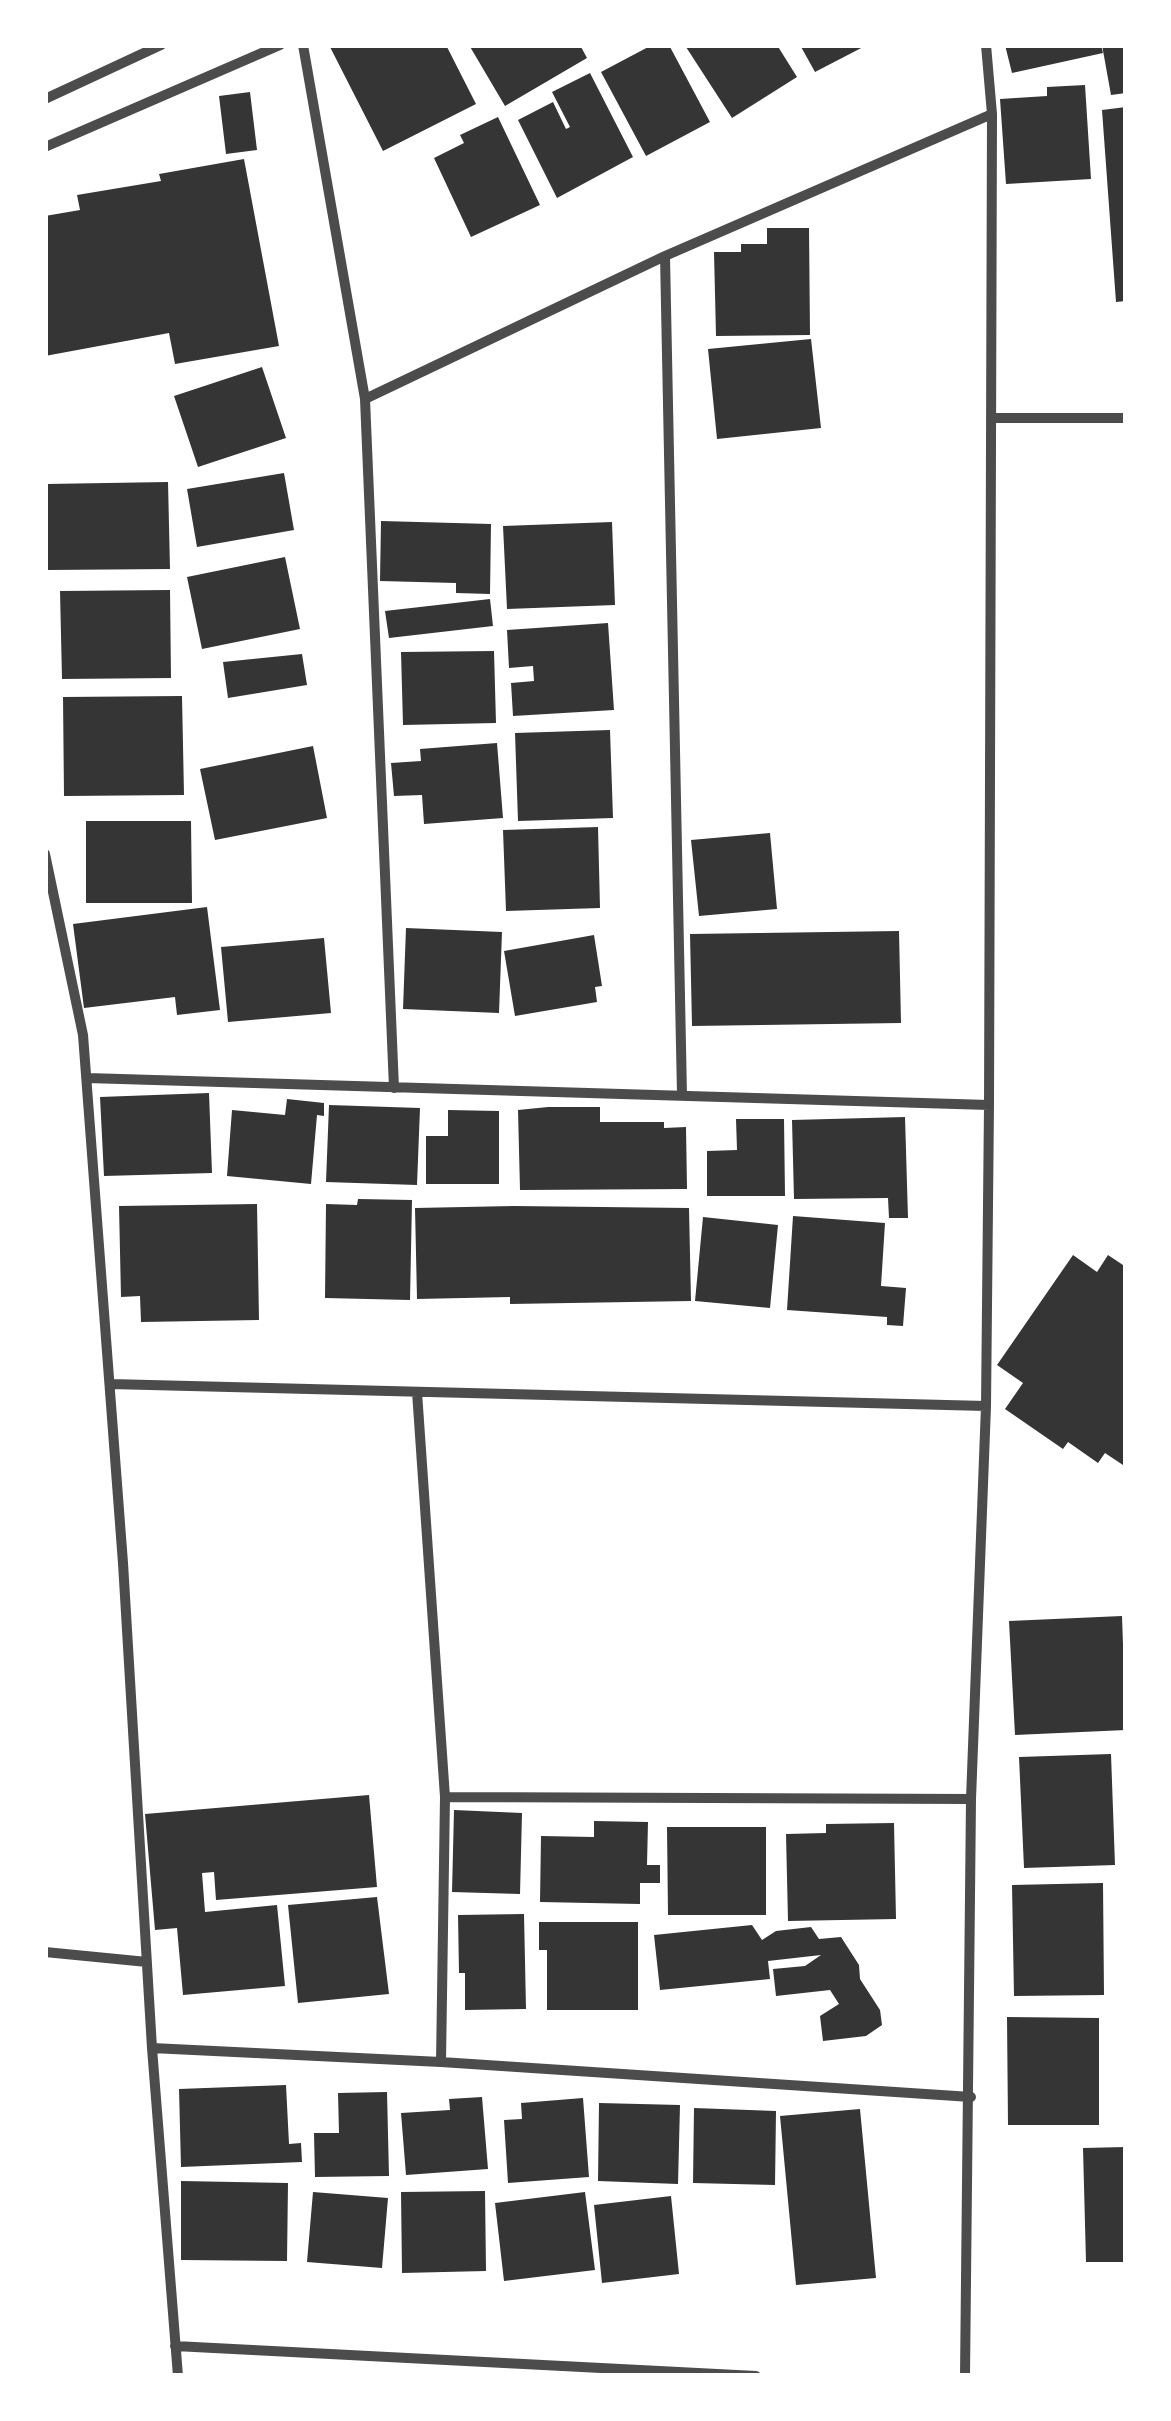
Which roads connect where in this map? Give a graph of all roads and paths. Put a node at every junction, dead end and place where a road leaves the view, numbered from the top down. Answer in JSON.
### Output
{"nodes":[{"id":1,"x":161,"y":45,"type":"edge"},
{"id":2,"x":280,"y":45,"type":"edge"},
{"id":3,"x":303,"y":45,"type":"edge"},
{"id":4,"x":986,"y":45,"type":"edge"},
{"id":5,"x":45,"y":98,"type":"edge"},
{"id":6,"x":992,"y":114,"type":"junction"},
{"id":7,"x":45,"y":147,"type":"edge"},
{"id":8,"x":665,"y":256,"type":"junction"},
{"id":9,"x":365,"y":399,"type":"junction"},
{"id":10,"x":992,"y":418,"type":"junction"},
{"id":11,"x":1126,"y":418,"type":"edge"},
{"id":12,"x":45,"y":854,"type":"edge"},
{"id":13,"x":87,"y":1078,"type":"junction"},
{"id":14,"x":394,"y":1088,"type":"junction"},
{"id":15,"x":682,"y":1094,"type":"junction"},
{"id":16,"x":989,"y":1104,"type":"junction"},
{"id":17,"x":110,"y":1384,"type":"junction"},
{"id":18,"x":417,"y":1392,"type":"junction"},
{"id":19,"x":986,"y":1406,"type":"junction"},
{"id":20,"x":445,"y":1797,"type":"junction"},
{"id":21,"x":972,"y":1799,"type":"junction"},
{"id":22,"x":45,"y":1952,"type":"edge"},
{"id":23,"x":147,"y":1962,"type":"junction"},
{"id":24,"x":152,"y":2048,"type":"junction"},
{"id":25,"x":441,"y":2062,"type":"junction"},
{"id":26,"x":970,"y":2097,"type":"junction"},
{"id":27,"x":176,"y":2346,"type":"junction"},
{"id":28,"x":493,"y":2362,"type":"junction"},
{"id":29,"x":178,"y":2376,"type":"edge"},
{"id":30,"x":494,"y":2376,"type":"edge"},
{"id":31,"x":756,"y":2376,"type":"edge"},
{"id":32,"x":965,"y":2376,"type":"edge"}],
"edges":[{"from":1,"to":5,"type":"street"},
{"from":2,"to":7,"type":"street"},
{"from":3,"to":9,"type":"street"},
{"from":4,"to":6,"type":"street"},
{"from":6,"to":8,"type":"street"},
{"from":6,"to":10,"type":"street"},
{"from":8,"to":9,"type":"street"},
{"from":8,"to":15,"type":"street"},
{"from":9,"to":14,"type":"street"},
{"from":10,"to":11,"type":"street"},
{"from":10,"to":16,"type":"street"},
{"from":12,"to":13,"type":"street"},
{"from":13,"to":14,"type":"street"},
{"from":13,"to":17,"type":"street"},
{"from":14,"to":15,"type":"street"},
{"from":15,"to":16,"type":"street"},
{"from":16,"to":19,"type":"street"},
{"from":17,"to":18,"type":"street"},
{"from":17,"to":23,"type":"street"},
{"from":18,"to":19,"type":"street"},
{"from":18,"to":20,"type":"street"},
{"from":19,"to":21,"type":"street"},
{"from":20,"to":21,"type":"street"},
{"from":20,"to":25,"type":"street"},
{"from":21,"to":26,"type":"street"},
{"from":22,"to":23,"type":"street"},
{"from":23,"to":24,"type":"street"},
{"from":24,"to":25,"type":"street"},
{"from":24,"to":27,"type":"street"},
{"from":25,"to":26,"type":"street"},
{"from":26,"to":32,"type":"street"},
{"from":27,"to":28,"type":"street"},
{"from":27,"to":29,"type":"street"},
{"from":28,"to":30,"type":"street"},
{"from":28,"to":31,"type":"street"}]}
